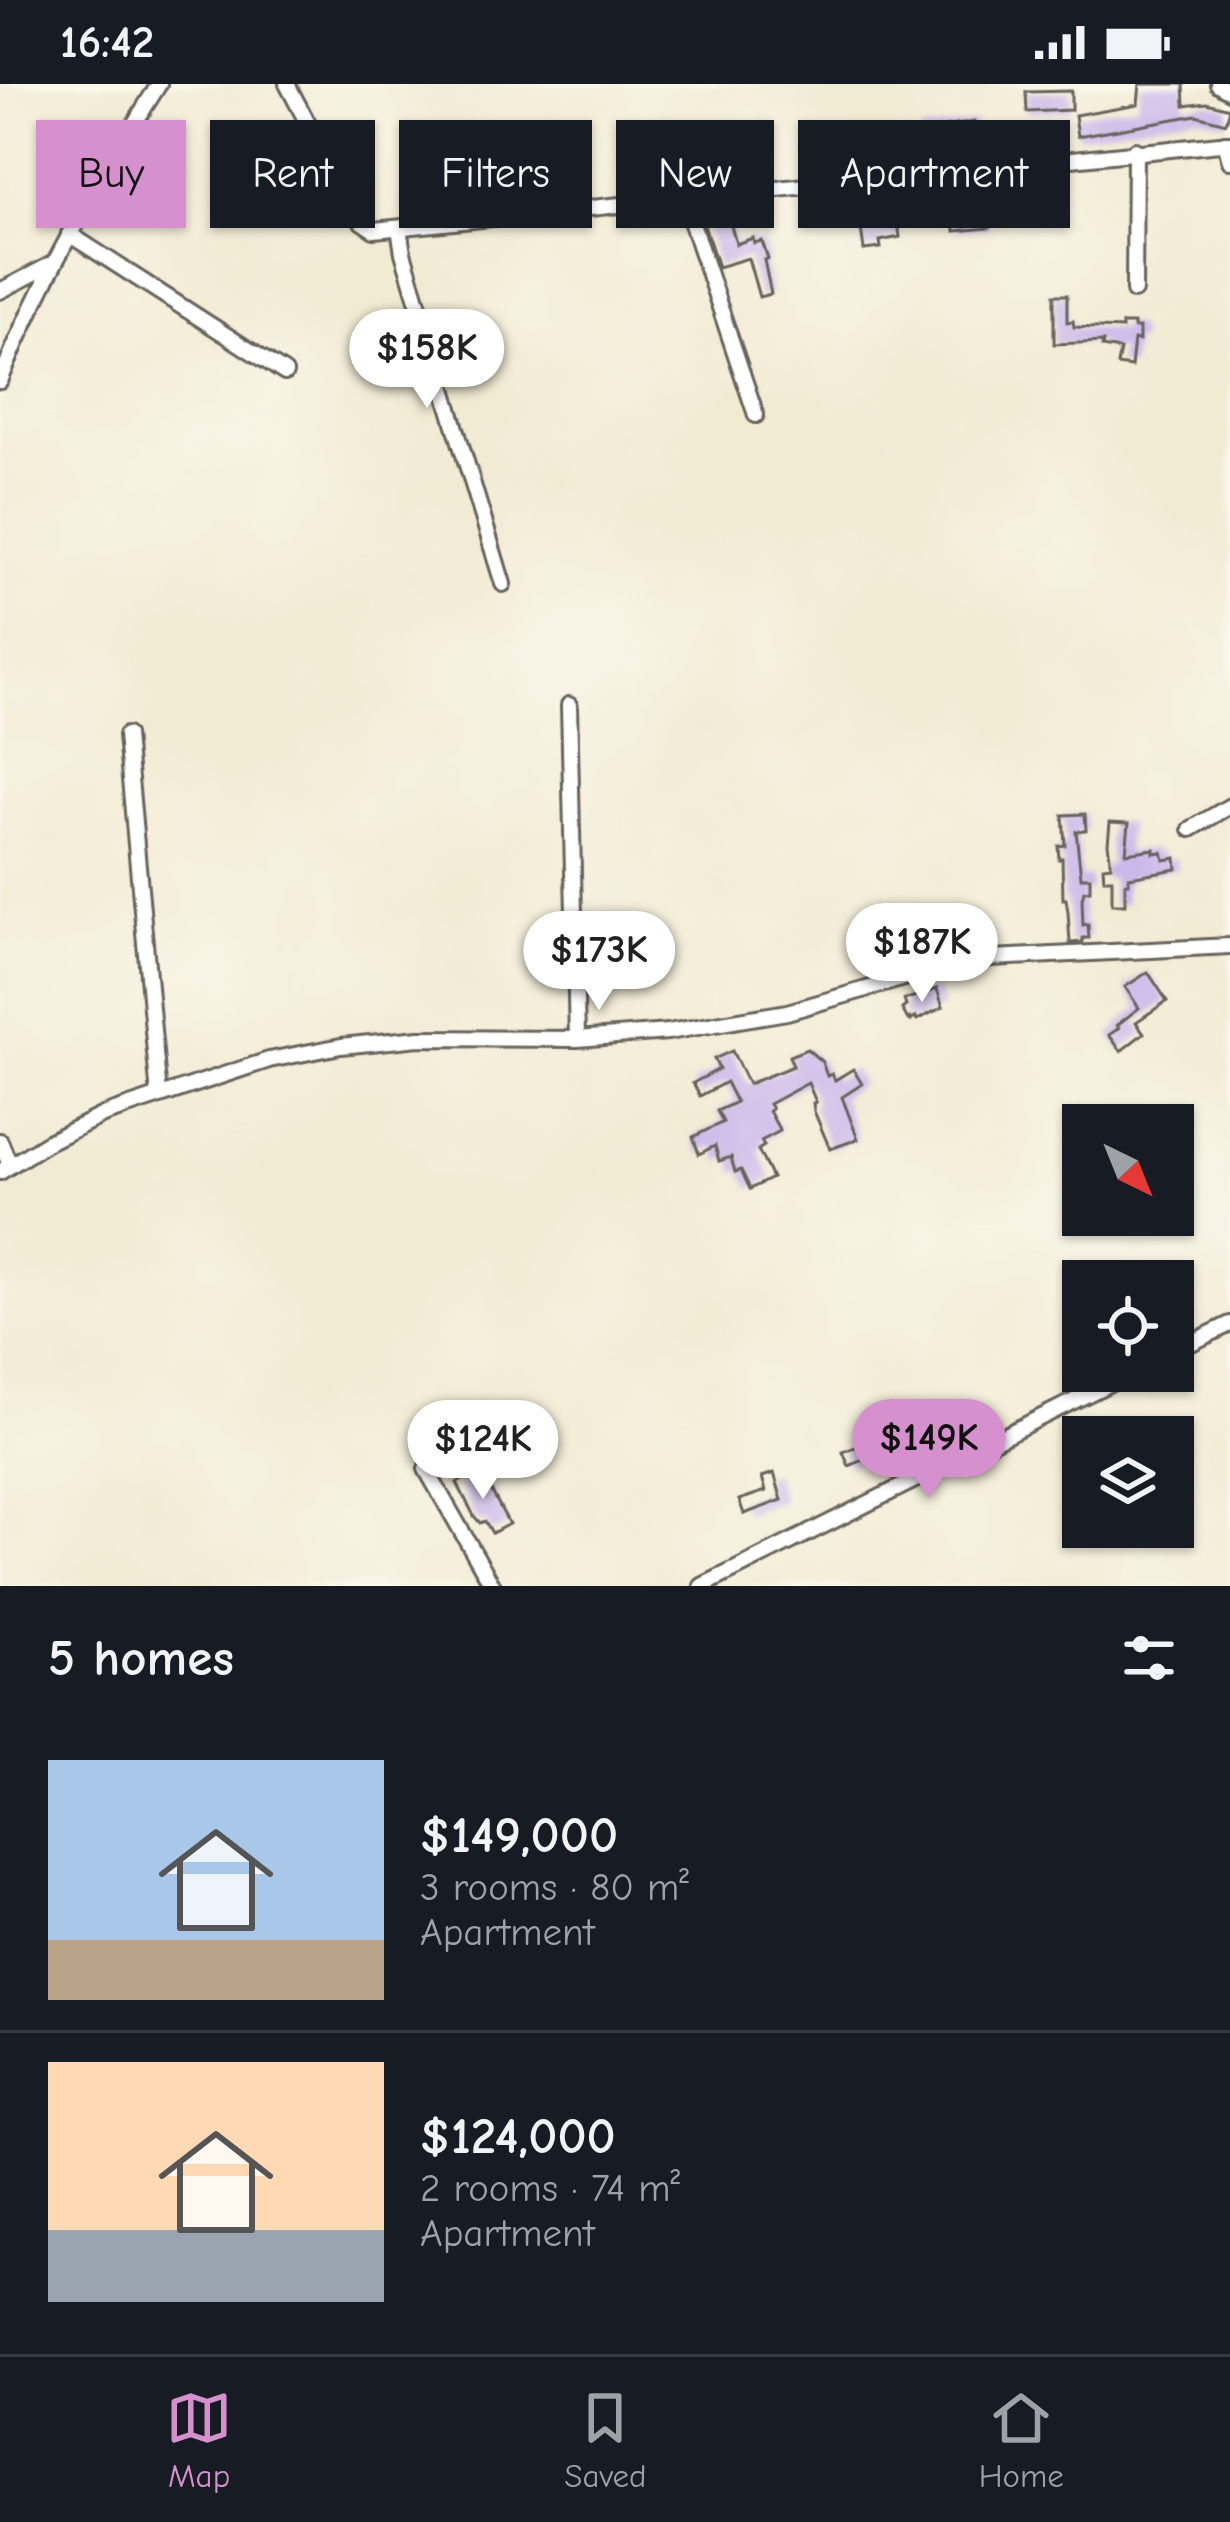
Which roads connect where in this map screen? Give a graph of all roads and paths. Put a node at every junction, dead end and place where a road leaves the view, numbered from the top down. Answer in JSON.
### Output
{"nodes":[{"id":1,"x":159,"y":84,"type":"edge"},
{"id":2,"x":286,"y":84,"type":"edge"},
{"id":3,"x":1218,"y":84,"type":"edge"},
{"id":4,"x":1230,"y":91,"type":"edge"},
{"id":5,"x":1228,"y":143,"type":"edge"},
{"id":6,"x":1136,"y":150,"type":"junction"},
{"id":7,"x":1230,"y":161,"type":"edge"},
{"id":8,"x":774,"y":190,"type":"edge"},
{"id":9,"x":399,"y":227,"type":"edge"},
{"id":10,"x":399,"y":228,"type":"edge"},
{"id":11,"x":693,"y":228,"type":"edge"},
{"id":12,"x":68,"y":234,"type":"junction"},
{"id":13,"x":52,"y":264,"type":"junction"},
{"id":14,"x":1134,"y":291,"type":"dead end"},
{"id":15,"x":0,"y":292,"type":"edge"},
{"id":16,"x":285,"y":374,"type":"dead end"},
{"id":17,"x":0,"y":381,"type":"edge"},
{"id":18,"x":756,"y":415,"type":"dead end"},
{"id":19,"x":503,"y":584,"type":"dead end"},
{"id":20,"x":569,"y":705,"type":"dead end"},
{"id":21,"x":126,"y":735,"type":"dead end"},
{"id":22,"x":1230,"y":806,"type":"edge"},
{"id":23,"x":1190,"y":829,"type":"dead end"},
{"id":24,"x":1230,"y":946,"type":"edge"},
{"id":25,"x":577,"y":1039,"type":"junction"},
{"id":26,"x":159,"y":1096,"type":"junction"},
{"id":27,"x":0,"y":1141,"type":"edge"},
{"id":28,"x":5,"y":1169,"type":"edge"},
{"id":29,"x":1230,"y":1324,"type":"edge"},
{"id":30,"x":1194,"y":1342,"type":"edge"},
{"id":31,"x":1091,"y":1392,"type":"edge"},
{"id":32,"x":427,"y":1469,"type":"dead end"},
{"id":33,"x":493,"y":1586,"type":"edge"},
{"id":34,"x":702,"y":1586,"type":"edge"}],
"edges":[{"from":1,"to":12,"type":"street"},
{"from":2,"to":9,"type":"street"},
{"from":3,"to":4,"type":"street"},
{"from":5,"to":6,"type":"street"},
{"from":5,"to":7,"type":"street"},
{"from":6,"to":8,"type":"street"},
{"from":6,"to":14,"type":"street"},
{"from":10,"to":19,"type":"street"},
{"from":11,"to":18,"type":"street"},
{"from":12,"to":13,"type":"street"},
{"from":12,"to":16,"type":"street"},
{"from":13,"to":15,"type":"street"},
{"from":13,"to":17,"type":"street"},
{"from":20,"to":25,"type":"street"},
{"from":21,"to":26,"type":"street"},
{"from":22,"to":23,"type":"street"},
{"from":24,"to":25,"type":"street"},
{"from":25,"to":26,"type":"street"},
{"from":26,"to":28,"type":"street"},
{"from":27,"to":28,"type":"street"},
{"from":29,"to":30,"type":"street"},
{"from":31,"to":34,"type":"street"},
{"from":32,"to":33,"type":"street"}]}
